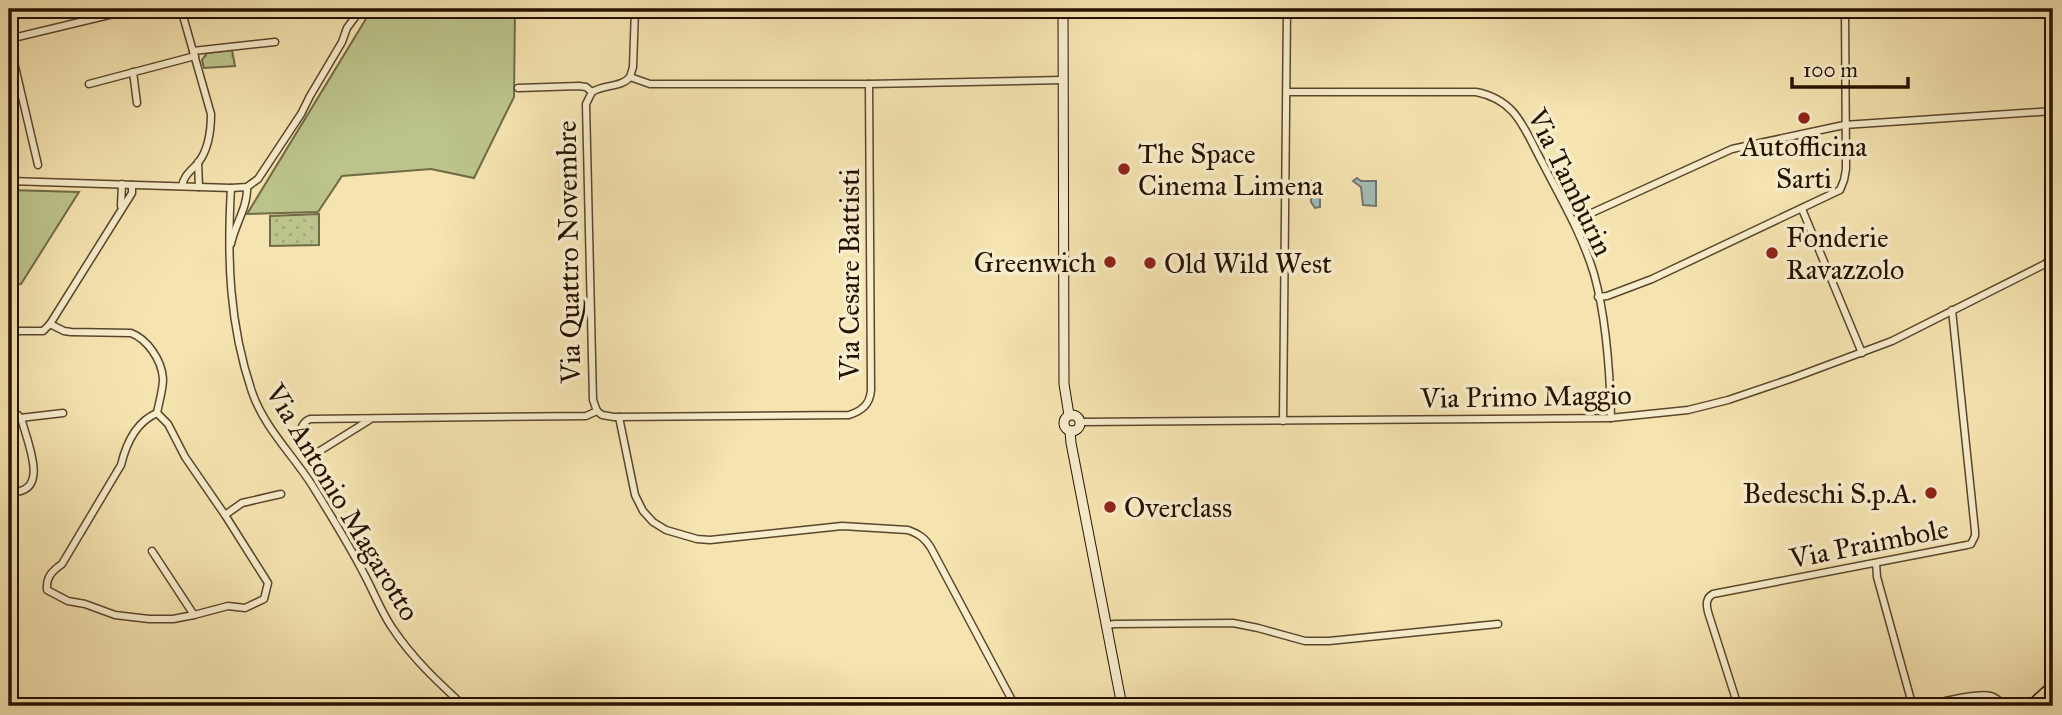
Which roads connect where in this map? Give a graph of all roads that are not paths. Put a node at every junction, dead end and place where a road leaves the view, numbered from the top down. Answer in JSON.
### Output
{"nodes":[{"id":1,"x":134,"y":9,"type":"edge"},
{"id":2,"x":180,"y":9,"type":"edge"},
{"id":3,"x":361,"y":9,"type":"edge"},
{"id":4,"x":635,"y":9,"type":"edge"},
{"id":5,"x":1063,"y":9,"type":"edge"},
{"id":6,"x":1287,"y":9,"type":"edge"},
{"id":7,"x":1845,"y":9,"type":"edge"},
{"id":8,"x":9,"y":40,"type":"edge"},
{"id":9,"x":275,"y":42,"type":"dead end"},
{"id":10,"x":194,"y":54,"type":"junction"},
{"id":11,"x":133,"y":72,"type":"junction"},
{"id":12,"x":630,"y":77,"type":"junction"},
{"id":13,"x":1062,"y":80,"type":"junction"},
{"id":14,"x":89,"y":84,"type":"dead end"},
{"id":15,"x":869,"y":84,"type":"junction"},
{"id":16,"x":518,"y":88,"type":"dead end"},
{"id":17,"x":592,"y":92,"type":"junction"},
{"id":18,"x":1287,"y":92,"type":"junction"},
{"id":19,"x":137,"y":103,"type":"dead end"},
{"id":20,"x":2053,"y":111,"type":"edge"},
{"id":21,"x":1844,"y":125,"type":"junction"},
{"id":22,"x":198,"y":162,"type":"junction"},
{"id":23,"x":38,"y":165,"type":"dead end"},
{"id":24,"x":9,"y":181,"type":"edge"},
{"id":25,"x":122,"y":184,"type":"junction"},
{"id":26,"x":132,"y":185,"type":"junction"},
{"id":27,"x":181,"y":186,"type":"junction"},
{"id":28,"x":199,"y":187,"type":"junction"},
{"id":29,"x":247,"y":187,"type":"junction"},
{"id":30,"x":232,"y":188,"type":"junction"},
{"id":31,"x":1802,"y":209,"type":"junction"},
{"id":32,"x":120,"y":211,"type":"junction"},
{"id":33,"x":1574,"y":221,"type":"junction"},
{"id":34,"x":229,"y":253,"type":"junction"},
{"id":35,"x":2053,"y":257,"type":"edge"},
{"id":36,"x":1598,"y":296,"type":"junction"},
{"id":37,"x":1952,"y":310,"type":"junction"},
{"id":38,"x":50,"y":324,"type":"junction"},
{"id":39,"x":9,"y":331,"type":"edge"},
{"id":40,"x":1862,"y":353,"type":"junction"},
{"id":41,"x":9,"y":411,"type":"edge"},
{"id":42,"x":597,"y":411,"type":"junction"},
{"id":43,"x":62,"y":413,"type":"dead end"},
{"id":44,"x":157,"y":413,"type":"junction"},
{"id":45,"x":1069,"y":415,"type":"junction"},
{"id":46,"x":619,"y":417,"type":"junction"},
{"id":47,"x":20,"y":418,"type":"junction"},
{"id":48,"x":1611,"y":418,"type":"junction"},
{"id":49,"x":371,"y":419,"type":"junction"},
{"id":50,"x":1283,"y":421,"type":"junction"},
{"id":51,"x":1080,"y":422,"type":"junction"},
{"id":52,"x":1070,"y":431,"type":"junction"},
{"id":53,"x":9,"y":492,"type":"edge"},
{"id":54,"x":281,"y":494,"type":"dead end"},
{"id":55,"x":225,"y":515,"type":"junction"},
{"id":56,"x":152,"y":551,"type":"dead end"},
{"id":57,"x":1876,"y":563,"type":"junction"},
{"id":58,"x":194,"y":615,"type":"junction"},
{"id":59,"x":1498,"y":624,"type":"dead end"},
{"id":60,"x":1107,"y":625,"type":"junction"},
{"id":61,"x":2053,"y":687,"type":"edge"},
{"id":62,"x":2053,"y":700,"type":"edge"},
{"id":63,"x":464,"y":706,"type":"edge"},
{"id":64,"x":1015,"y":706,"type":"edge"},
{"id":65,"x":1122,"y":706,"type":"edge"},
{"id":66,"x":1738,"y":706,"type":"edge"},
{"id":67,"x":2005,"y":706,"type":"edge"},
{"id":68,"x":2031,"y":706,"type":"edge"},
{"id":69,"x":2047,"y":706,"type":"edge"}],
"edges":[{"from":1,"to":8,"type":"street"},
{"from":2,"to":10,"type":"street"},
{"from":3,"to":29,"type":"street"},
{"from":4,"to":12,"type":"street"},
{"from":5,"to":13,"type":"street"},
{"from":6,"to":18,"type":"street"},
{"from":7,"to":21,"type":"street"},
{"from":8,"to":23,"type":"street"},
{"from":9,"to":10,"type":"street"},
{"from":10,"to":11,"type":"street"},
{"from":10,"to":22,"type":"street"},
{"from":11,"to":14,"type":"street"},
{"from":11,"to":19,"type":"street"},
{"from":12,"to":15,"type":"street"},
{"from":12,"to":17,"type":"street"},
{"from":13,"to":15,"type":"street"},
{"from":13,"to":45,"type":"street"},
{"from":15,"to":46,"type":"street","name":"Via Cesare Battisti"},
{"from":16,"to":17,"type":"street"},
{"from":17,"to":42,"type":"street","name":"Via Quattro Novembre"},
{"from":18,"to":33,"type":"street","name":"Via Tamburin"},
{"from":18,"to":50,"type":"street"},
{"from":20,"to":21,"type":"street"},
{"from":21,"to":31,"type":"street"},
{"from":21,"to":33,"type":"street"},
{"from":22,"to":27,"type":"street"},
{"from":22,"to":28,"type":"street"},
{"from":24,"to":25,"type":"street"},
{"from":25,"to":26,"type":"street"},
{"from":25,"to":32,"type":"street"},
{"from":26,"to":27,"type":"street"},
{"from":26,"to":32,"type":"street"},
{"from":27,"to":28,"type":"street"},
{"from":28,"to":30,"type":"street"},
{"from":29,"to":30,"type":"street"},
{"from":29,"to":34,"type":"street","name":"Via Antonio Magarotto"},
{"from":30,"to":34,"type":"street","name":"Via Antonio Magarotto"},
{"from":31,"to":36,"type":"street"},
{"from":31,"to":40,"type":"street"},
{"from":32,"to":38,"type":"street"},
{"from":33,"to":36,"type":"street","name":"Via Tamburin"},
{"from":34,"to":63,"type":"street","name":"Via Antonio Magarotto"},
{"from":35,"to":37,"type":"street"},
{"from":36,"to":48,"type":"street","name":"Via Tamburin"},
{"from":37,"to":40,"type":"street","name":"Via Primo Maggio"},
{"from":37,"to":57,"type":"street","name":"Via Praimbole"},
{"from":38,"to":39,"type":"street"},
{"from":38,"to":44,"type":"street"},
{"from":40,"to":48,"type":"street","name":"Via Primo Maggio"},
{"from":41,"to":47,"type":"street"},
{"from":42,"to":46,"type":"street","name":"Via Cesare Battisti"},
{"from":42,"to":49,"type":"street","name":"Via Cesare Battisti"},
{"from":43,"to":47,"type":"street"},
{"from":44,"to":55,"type":"street"},
{"from":44,"to":58,"type":"street"},
{"from":45,"to":51,"type":"street"},
{"from":45,"to":52,"type":"street"},
{"from":46,"to":64,"type":"street"},
{"from":47,"to":53,"type":"street"},
{"from":48,"to":50,"type":"street","name":"Via Primo Maggio"},
{"from":49,"to":49,"type":"street","name":"Via Cesare Battisti"},
{"from":50,"to":51,"type":"street","name":"Via Primo Maggio"},
{"from":51,"to":52,"type":"street"},
{"from":52,"to":60,"type":"street"},
{"from":54,"to":55,"type":"street"},
{"from":55,"to":58,"type":"street"},
{"from":56,"to":58,"type":"street"},
{"from":57,"to":66,"type":"street","name":"Via Praimbole"},
{"from":57,"to":67,"type":"street"},
{"from":59,"to":60,"type":"street"},
{"from":60,"to":65,"type":"street"},
{"from":61,"to":68,"type":"highway"},
{"from":62,"to":69,"type":"highway"}]}
